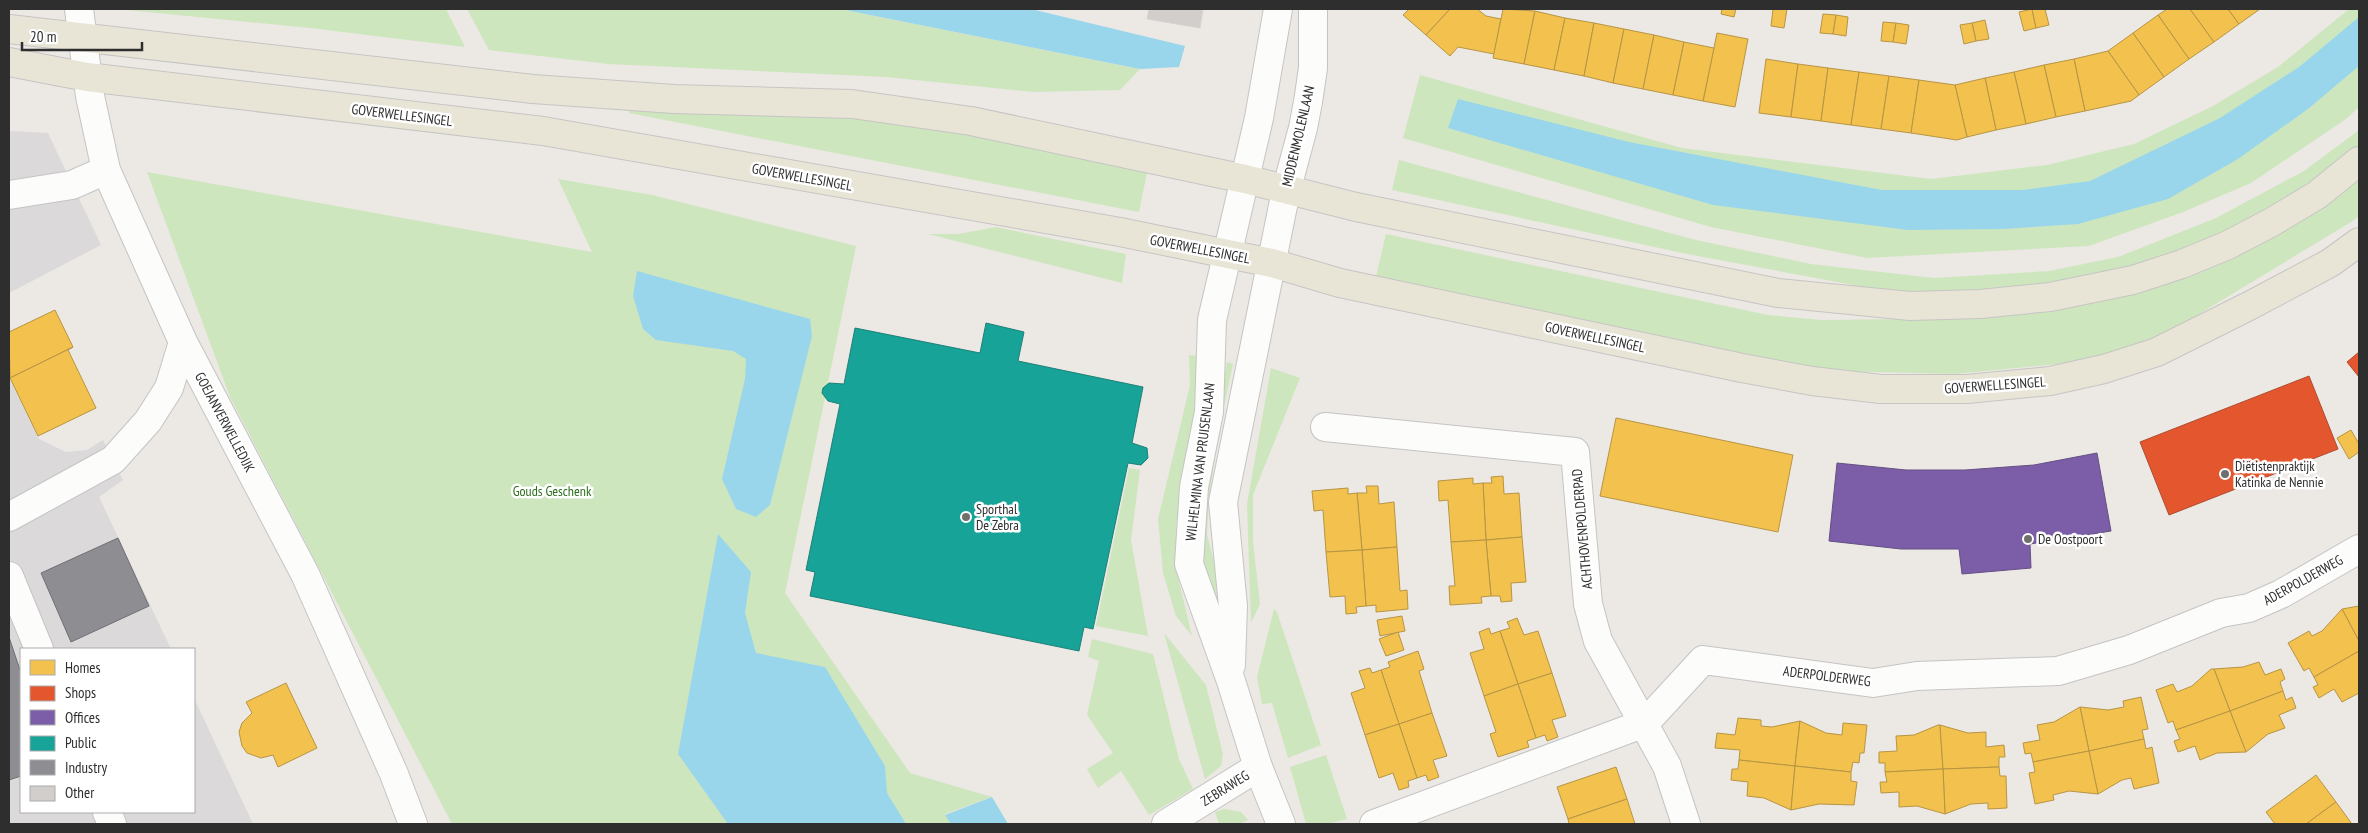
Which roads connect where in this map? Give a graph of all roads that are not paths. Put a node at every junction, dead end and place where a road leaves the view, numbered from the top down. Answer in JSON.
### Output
{"nodes":[{"id":1,"x":79,"y":9,"type":"edge"},
{"id":2,"x":1278,"y":9,"type":"edge"},
{"id":3,"x":1313,"y":9,"type":"edge"},
{"id":4,"x":9,"y":29,"type":"edge"},
{"id":5,"x":82,"y":37,"type":"junction"},
{"id":6,"x":9,"y":62,"type":"edge"},
{"id":7,"x":87,"y":77,"type":"junction"},
{"id":8,"x":2359,"y":161,"type":"edge"},
{"id":9,"x":106,"y":170,"type":"junction"},
{"id":10,"x":1245,"y":179,"type":"junction"},
{"id":11,"x":1286,"y":191,"type":"junction"},
{"id":12,"x":9,"y":195,"type":"edge"},
{"id":13,"x":2359,"y":242,"type":"edge"},
{"id":14,"x":1227,"y":254,"type":"junction"},
{"id":15,"x":1272,"y":263,"type":"junction"},
{"id":16,"x":183,"y":342,"type":"junction"},
{"id":17,"x":1325,"y":427,"type":"dead end"},
{"id":18,"x":9,"y":517,"type":"edge"},
{"id":19,"x":2359,"y":549,"type":"edge"},
{"id":20,"x":9,"y":576,"type":"edge"},
{"id":21,"x":39,"y":648,"type":"edge"},
{"id":22,"x":1231,"y":681,"type":"junction"},
{"id":23,"x":1645,"y":723,"type":"junction"},
{"id":24,"x":1258,"y":767,"type":"junction"},
{"id":25,"x":413,"y":823,"type":"edge"},
{"id":26,"x":1166,"y":824,"type":"edge"},
{"id":27,"x":1281,"y":824,"type":"edge"},
{"id":28,"x":1374,"y":824,"type":"edge"},
{"id":29,"x":1686,"y":824,"type":"edge"}],
"edges":[{"from":1,"to":5,"type":"street","name":"GOEJANVERWELLEDIJK"},
{"from":2,"to":10,"type":"street"},
{"from":3,"to":11,"type":"street","name":"MIDDENMOLENLAAN"},
{"from":4,"to":5,"type":"main road"},
{"from":5,"to":7,"type":"street","name":"GOEJANVERWELLEDIJK"},
{"from":5,"to":10,"type":"main road"},
{"from":6,"to":7,"type":"main road","name":"GOVERWELLESINGEL"},
{"from":7,"to":9,"type":"street","name":"GOEJANVERWELLEDIJK"},
{"from":7,"to":14,"type":"main road","name":"GOVERWELLESINGEL"},
{"from":8,"to":11,"type":"main road"},
{"from":9,"to":12,"type":"street"},
{"from":9,"to":16,"type":"street","name":"GOEJANVERWELLEDIJK"},
{"from":10,"to":11,"type":"main road"},
{"from":10,"to":14,"type":"street","name":"WILHELMINA VAN PRUISENLAAN"},
{"from":11,"to":15,"type":"street","name":"MIDDENMOLENLAAN"},
{"from":13,"to":15,"type":"main road","name":"GOVERWELLESINGEL"},
{"from":14,"to":15,"type":"main road","name":"GOVERWELLESINGEL"},
{"from":14,"to":22,"type":"street","name":"WILHELMINA VAN PRUISENLAAN"},
{"from":15,"to":22,"type":"street","name":"WILHELMINA VAN PRUISENLAAN"},
{"from":16,"to":18,"type":"street"},
{"from":16,"to":25,"type":"street","name":"GOEJANVERWELLEDIJK"},
{"from":17,"to":23,"type":"street","name":"ACHTHOVENPOLDERPAD"},
{"from":19,"to":23,"type":"street","name":"ADERPOLDERWEG"},
{"from":20,"to":21,"type":"street"},
{"from":22,"to":24,"type":"street","name":"WILHELMINA VAN PRUISENLAAN"},
{"from":23,"to":28,"type":"street","name":"ADERPOLDERWEG"},
{"from":23,"to":29,"type":"street"},
{"from":24,"to":26,"type":"street","name":"ZEBRAWEG"},
{"from":24,"to":27,"type":"street","name":"WILHELMINA VAN PRUISENLAAN"}]}
